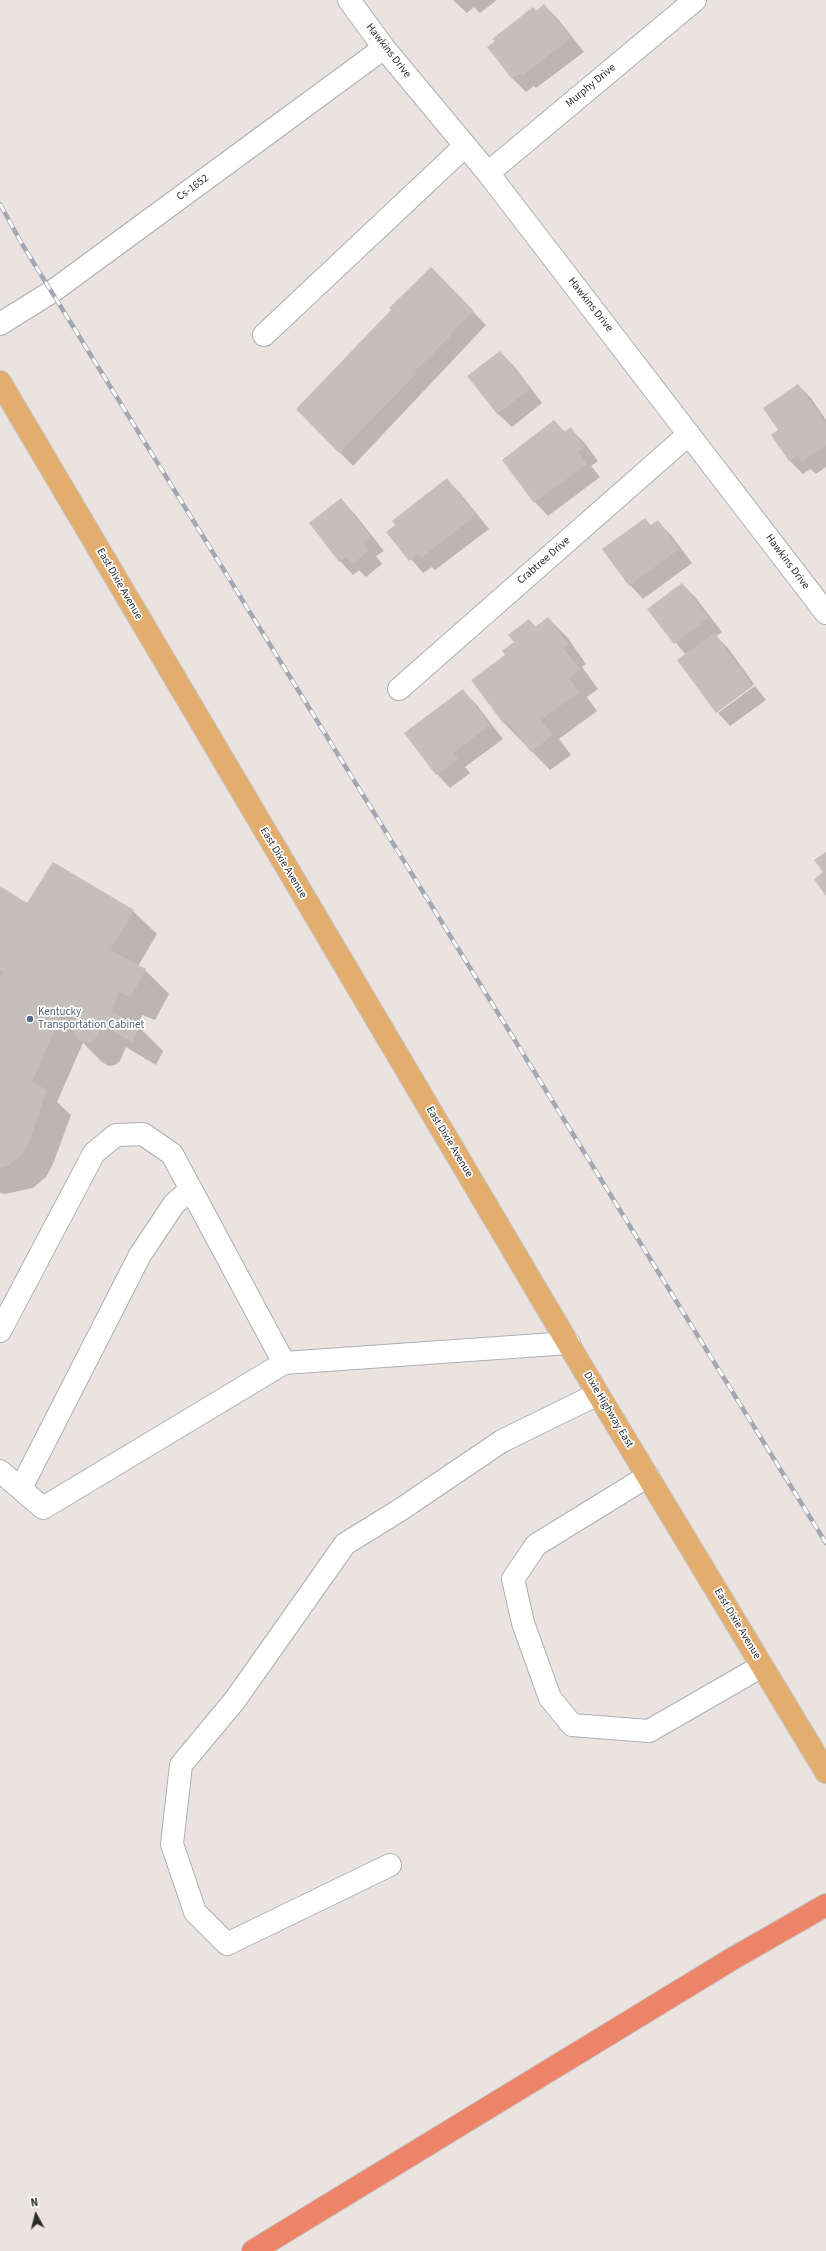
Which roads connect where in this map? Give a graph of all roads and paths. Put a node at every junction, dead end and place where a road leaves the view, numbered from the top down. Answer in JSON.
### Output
{"nodes":[{"id":1,"x":349,"y":0,"type":"edge"},
{"id":2,"x":695,"y":0,"type":"edge"},
{"id":3,"x":384,"y":48,"type":"junction"},
{"id":4,"x":465,"y":146,"type":"junction"},
{"id":5,"x":488,"y":173,"type":"junction"},
{"id":6,"x":0,"y":324,"type":"edge"},
{"id":7,"x":264,"y":335,"type":"dead end"},
{"id":8,"x":0,"y":382,"type":"edge"},
{"id":9,"x":689,"y":434,"type":"junction"},
{"id":10,"x":826,"y":613,"type":"edge"},
{"id":11,"x":399,"y":689,"type":"dead end"},
{"id":12,"x":191,"y":1189,"type":"junction"},
{"id":13,"x":0,"y":1331,"type":"edge"},
{"id":14,"x":569,"y":1343,"type":"junction"},
{"id":15,"x":284,"y":1362,"type":"junction"},
{"id":16,"x":598,"y":1394,"type":"junction"},
{"id":17,"x":0,"y":1471,"type":"edge"},
{"id":18,"x":648,"y":1476,"type":"junction"},
{"id":19,"x":20,"y":1488,"type":"junction"},
{"id":20,"x":762,"y":1666,"type":"junction"},
{"id":21,"x":826,"y":1772,"type":"edge"},
{"id":22,"x":390,"y":1865,"type":"dead end"},
{"id":23,"x":826,"y":1905,"type":"edge"},
{"id":24,"x":253,"y":2251,"type":"edge"}],
"edges":[{"from":1,"to":3,"type":"street","name":"Hawkins Drive"},
{"from":2,"to":5,"type":"street","name":"Murphy Drive"},
{"from":3,"to":4,"type":"street","name":"Hawkins Drive"},
{"from":3,"to":6,"type":"street","name":"Cs-1652"},
{"from":4,"to":5,"type":"street","name":"Hawkins Drive"},
{"from":4,"to":7,"type":"street"},
{"from":5,"to":9,"type":"street","name":"Hawkins Drive"},
{"from":8,"to":14,"type":"main road","name":"East Dixie Avenue"},
{"from":9,"to":10,"type":"street","name":"Hawkins Drive"},
{"from":9,"to":11,"type":"street","name":"Crabtree Drive"},
{"from":12,"to":13,"type":"street"},
{"from":12,"to":15,"type":"street"},
{"from":12,"to":19,"type":"street"},
{"from":14,"to":15,"type":"street"},
{"from":14,"to":16,"type":"main road","name":"Dixie Highway East"},
{"from":15,"to":19,"type":"street"},
{"from":16,"to":18,"type":"main road","name":"Dixie Highway East"},
{"from":16,"to":22,"type":"street"},
{"from":17,"to":19,"type":"street"},
{"from":18,"to":20,"type":"main road","name":"East Dixie Avenue"},
{"from":18,"to":20,"type":"street"},
{"from":20,"to":21,"type":"main road","name":"East Dixie Avenue"},
{"from":23,"to":24,"type":"highway"}]}
